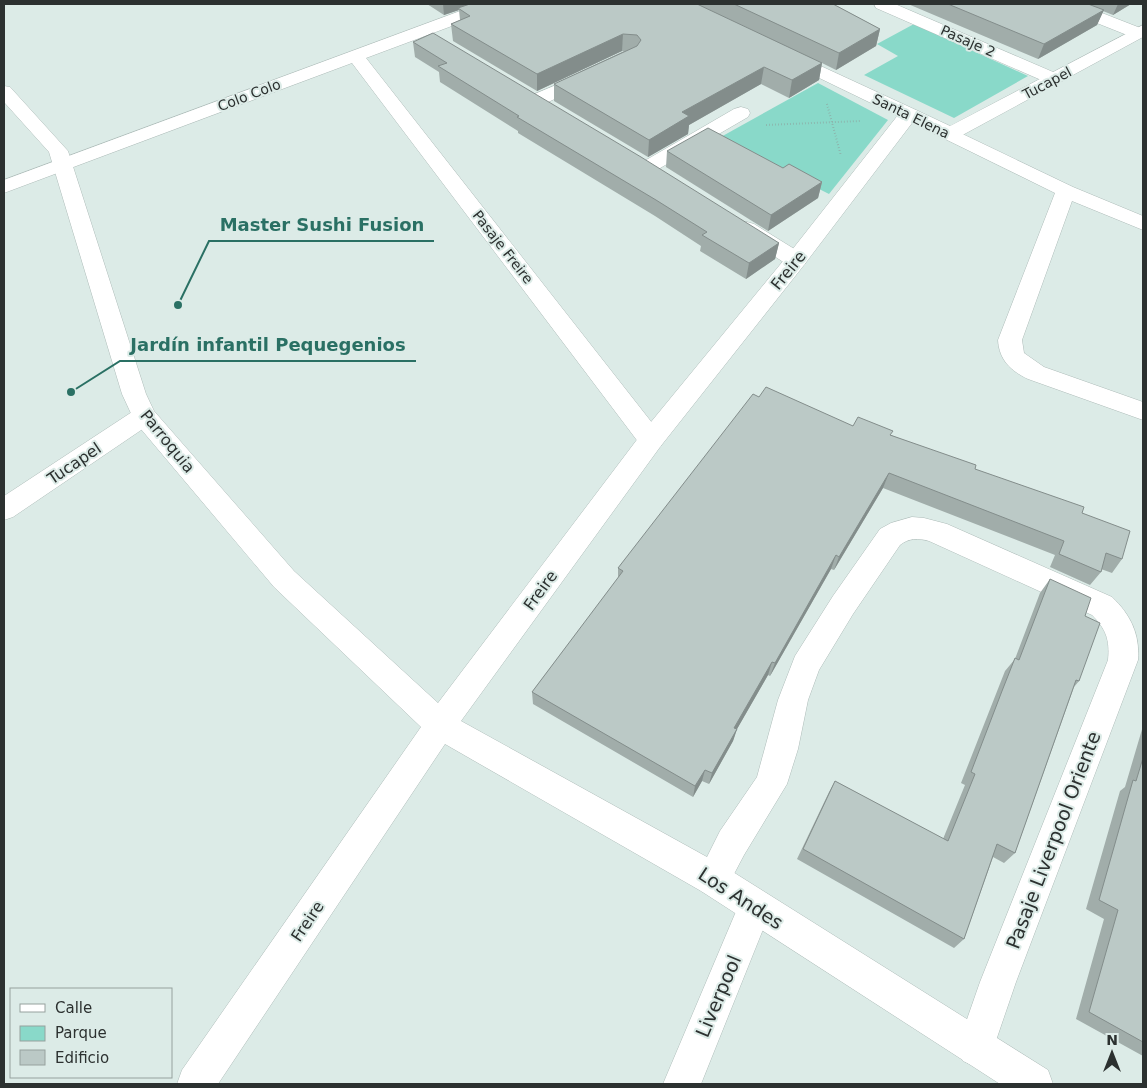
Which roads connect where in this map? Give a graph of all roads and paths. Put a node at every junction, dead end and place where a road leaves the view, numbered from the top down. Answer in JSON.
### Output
{"nodes":[{"id":1,"x":494,"y":4,"type":"edge"},
{"id":2,"x":882,"y":4,"type":"edge"},
{"id":3,"x":1065,"y":4,"type":"edge"},
{"id":4,"x":420,"y":31,"type":"junction"},
{"id":5,"x":1140,"y":32,"type":"edge"},
{"id":6,"x":437,"y":41,"type":"edge"},
{"id":7,"x":768,"y":46,"type":"edge"},
{"id":8,"x":355,"y":55,"type":"junction"},
{"id":9,"x":604,"y":69,"type":"edge"},
{"id":10,"x":821,"y":72,"type":"junction"},
{"id":11,"x":1054,"y":79,"type":"junction"},
{"id":12,"x":521,"y":90,"type":"edge"},
{"id":13,"x":4,"y":91,"type":"edge"},
{"id":14,"x":538,"y":100,"type":"junction"},
{"id":15,"x":554,"y":110,"type":"edge"},
{"id":16,"x":740,"y":113,"type":"dead end"},
{"id":17,"x":909,"y":114,"type":"junction"},
{"id":18,"x":830,"y":122,"type":"junction"},
{"id":19,"x":774,"y":124,"type":"dead end"},
{"id":20,"x":950,"y":134,"type":"junction"},
{"id":21,"x":631,"y":156,"type":"edge"},
{"id":22,"x":62,"y":165,"type":"junction"},
{"id":23,"x":648,"y":167,"type":"junction"},
{"id":24,"x":665,"y":177,"type":"edge"},
{"id":25,"x":4,"y":187,"type":"edge"},
{"id":26,"x":851,"y":188,"type":"junction"},
{"id":27,"x":1066,"y":192,"type":"junction"},
{"id":28,"x":1143,"y":200,"type":"edge"},
{"id":29,"x":1121,"y":216,"type":"junction"},
{"id":30,"x":730,"y":219,"type":"edge"},
{"id":31,"x":1143,"y":224,"type":"edge"},
{"id":32,"x":796,"y":260,"type":"junction"},
{"id":33,"x":1143,"y":411,"type":"edge"},
{"id":34,"x":144,"y":416,"type":"junction"},
{"id":35,"x":651,"y":440,"type":"junction"},
{"id":36,"x":4,"y":510,"type":"edge"},
{"id":37,"x":440,"y":725,"type":"junction"},
{"id":38,"x":713,"y":879,"type":"junction"},
{"id":39,"x":755,"y":908,"type":"junction"},
{"id":40,"x":976,"y":1048,"type":"junction"},
{"id":41,"x":196,"y":1084,"type":"edge"},
{"id":42,"x":682,"y":1084,"type":"edge"},
{"id":43,"x":1034,"y":1084,"type":"edge"}],
"edges":[{"from":1,"to":4,"type":"street","name":"Colo Colo"},
{"from":2,"to":11,"type":"street","name":"Pasaje 2"},
{"from":3,"to":5,"type":"street"},
{"from":4,"to":6,"type":"street"},
{"from":4,"to":8,"type":"street","name":"Colo Colo"},
{"from":5,"to":11,"type":"street","name":"Tucapel"},
{"from":7,"to":10,"type":"street","name":"Santa Elena"},
{"from":8,"to":22,"type":"street","name":"Colo Colo"},
{"from":8,"to":35,"type":"street","name":"Pasaje Freire"},
{"from":9,"to":14,"type":"street"},
{"from":10,"to":17,"type":"street","name":"Santa Elena"},
{"from":10,"to":18,"type":"path"},
{"from":11,"to":20,"type":"street","name":"Tucapel"},
{"from":12,"to":14,"type":"street"},
{"from":13,"to":22,"type":"street","name":"Parroquia"},
{"from":14,"to":15,"type":"street"},
{"from":16,"to":23,"type":"street"},
{"from":17,"to":18,"type":"path"},
{"from":17,"to":20,"type":"street","name":"Santa Elena"},
{"from":17,"to":26,"type":"street","name":"Freire"},
{"from":18,"to":19,"type":"path"},
{"from":18,"to":26,"type":"path"},
{"from":20,"to":27,"type":"street","name":"Santa Elena"},
{"from":21,"to":23,"type":"street"},
{"from":22,"to":25,"type":"street","name":"Colo Colo"},
{"from":22,"to":34,"type":"street","name":"Parroquia"},
{"from":23,"to":24,"type":"street"},
{"from":26,"to":32,"type":"street","name":"Freire"},
{"from":27,"to":29,"type":"street","name":"Santa Elena"},
{"from":27,"to":33,"type":"street"},
{"from":28,"to":29,"type":"street"},
{"from":29,"to":31,"type":"street","name":"Santa Elena"},
{"from":30,"to":32,"type":"street"},
{"from":32,"to":35,"type":"street","name":"Freire"},
{"from":34,"to":36,"type":"street","name":"Tucapel"},
{"from":34,"to":37,"type":"street","name":"Parroquia"},
{"from":35,"to":37,"type":"street","name":"Freire"},
{"from":37,"to":38,"type":"street","name":"Los Andes"},
{"from":37,"to":41,"type":"street","name":"Freire"},
{"from":38,"to":39,"type":"street","name":"Los Andes"},
{"from":38,"to":40,"type":"street","name":"Pasaje Liverpool Oriente"},
{"from":39,"to":40,"type":"street","name":"Los Andes"},
{"from":39,"to":42,"type":"street","name":"Liverpool"},
{"from":40,"to":43,"type":"street","name":"Los Andes"}]}
